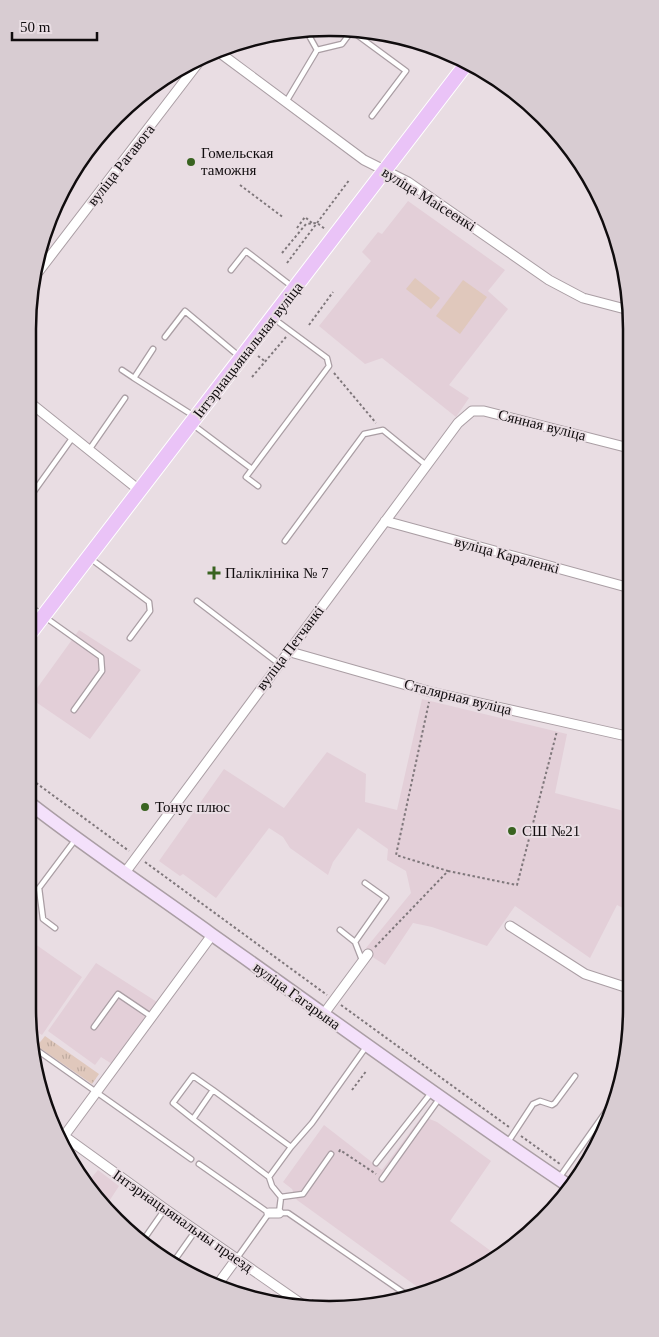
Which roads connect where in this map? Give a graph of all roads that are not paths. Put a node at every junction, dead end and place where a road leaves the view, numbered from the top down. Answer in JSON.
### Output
{"nodes":[{"id":1,"x":310,"y":37,"type":"edge"},
{"id":2,"x":348,"y":37,"type":"edge"},
{"id":3,"x":361,"y":38,"type":"edge"},
{"id":4,"x":317,"y":50,"type":"junction"},
{"id":5,"x":224,"y":56,"type":"edge"},
{"id":6,"x":463,"y":68,"type":"edge"},
{"id":7,"x":193,"y":70,"type":"edge"},
{"id":8,"x":286,"y":102,"type":"junction"},
{"id":9,"x":372,"y":116,"type":"dead end"},
{"id":10,"x":386,"y":170,"type":"junction"},
{"id":11,"x":44,"y":265,"type":"edge"},
{"id":12,"x":231,"y":270,"type":"dead end"},
{"id":13,"x":295,"y":288,"type":"junction"},
{"id":14,"x":622,"y":308,"type":"edge"},
{"id":15,"x":272,"y":318,"type":"junction"},
{"id":16,"x":165,"y":337,"type":"dead end"},
{"id":17,"x":153,"y":349,"type":"dead end"},
{"id":18,"x":241,"y":358,"type":"junction"},
{"id":19,"x":122,"y":370,"type":"dead end"},
{"id":20,"x":134,"y":378,"type":"junction"},
{"id":21,"x":125,"y":398,"type":"dead end"},
{"id":22,"x":36,"y":408,"type":"edge"},
{"id":23,"x":193,"y":420,"type":"junction"},
{"id":24,"x":458,"y":423,"type":"joint"},
{"id":25,"x":72,"y":437,"type":"junction"},
{"id":26,"x":623,"y":446,"type":"edge"},
{"id":27,"x":89,"y":450,"type":"junction"},
{"id":28,"x":426,"y":465,"type":"junction"},
{"id":29,"x":252,"y":469,"type":"junction"},
{"id":30,"x":258,"y":486,"type":"dead end"},
{"id":31,"x":36,"y":488,"type":"edge"},
{"id":32,"x":139,"y":490,"type":"junction"},
{"id":33,"x":385,"y":521,"type":"junction"},
{"id":34,"x":285,"y":541,"type":"dead end"},
{"id":35,"x":88,"y":557,"type":"junction"},
{"id":36,"x":623,"y":586,"type":"edge"},
{"id":37,"x":197,"y":601,"type":"dead end"},
{"id":38,"x":36,"y":611,"type":"edge"},
{"id":39,"x":42,"y":616,"type":"junction"},
{"id":40,"x":36,"y":625,"type":"edge"},
{"id":41,"x":130,"y":638,"type":"dead end"},
{"id":42,"x":287,"y":650,"type":"junction"},
{"id":43,"x":278,"y":663,"type":"junction"},
{"id":44,"x":74,"y":710,"type":"dead end"},
{"id":45,"x":623,"y":735,"type":"edge"},
{"id":46,"x":36,"y":808,"type":"edge"},
{"id":47,"x":76,"y":839,"type":"junction"},
{"id":48,"x":124,"y":874,"type":"junction"},
{"id":49,"x":365,"y":883,"type":"dead end"},
{"id":50,"x":510,"y":926,"type":"dead end"},
{"id":51,"x":55,"y":928,"type":"dead end"},
{"id":52,"x":340,"y":930,"type":"dead end"},
{"id":53,"x":212,"y":935,"type":"junction"},
{"id":54,"x":355,"y":942,"type":"junction"},
{"id":55,"x":365,"y":958,"type":"joint"},
{"id":56,"x":623,"y":986,"type":"edge"},
{"id":57,"x":323,"y":1015,"type":"junction"},
{"id":58,"x":152,"y":1018,"type":"junction"},
{"id":59,"x":94,"y":1027,"type":"dead end"},
{"id":60,"x":366,"y":1047,"type":"junction"},
{"id":61,"x":40,"y":1052,"type":"edge"},
{"id":62,"x":574,"y":1076,"type":"dead end"},
{"id":63,"x":213,"y":1090,"type":"junction"},
{"id":64,"x":97,"y":1092,"type":"junction"},
{"id":65,"x":436,"y":1095,"type":"junction"},
{"id":66,"x":193,"y":1119,"type":"junction"},
{"id":67,"x":597,"y":1126,"type":"edge"},
{"id":68,"x":63,"y":1130,"type":"edge"},
{"id":69,"x":66,"y":1137,"type":"edge"},
{"id":70,"x":506,"y":1145,"type":"junction"},
{"id":71,"x":291,"y":1146,"type":"junction"},
{"id":72,"x":331,"y":1154,"type":"road end"},
{"id":73,"x":192,"y":1159,"type":"dead end"},
{"id":74,"x":376,"y":1163,"type":"dead end"},
{"id":75,"x":199,"y":1164,"type":"dead end"},
{"id":76,"x":270,"y":1177,"type":"junction"},
{"id":77,"x":565,"y":1178,"type":"edge"},
{"id":78,"x":382,"y":1179,"type":"road end"},
{"id":79,"x":281,"y":1197,"type":"junction"},
{"id":80,"x":165,"y":1209,"type":"junction"},
{"id":81,"x":269,"y":1213,"type":"junction"},
{"id":82,"x":279,"y":1213,"type":"junction"},
{"id":83,"x":197,"y":1230,"type":"junction"},
{"id":84,"x":146,"y":1236,"type":"edge"},
{"id":85,"x":177,"y":1257,"type":"edge"},
{"id":86,"x":237,"y":1258,"type":"junction"},
{"id":87,"x":221,"y":1280,"type":"edge"},
{"id":88,"x":402,"y":1292,"type":"edge"},
{"id":89,"x":294,"y":1298,"type":"edge"}],
"edges":[{"from":1,"to":4,"type":"lane"},
{"from":2,"to":4,"type":"lane"},
{"from":3,"to":9,"type":"lane"},
{"from":4,"to":8,"type":"lane"},
{"from":5,"to":8,"type":"street","name":"вуліца Маісеенкі"},
{"from":6,"to":10,"type":"main road","name":"Інтэрнацыянальная вуліца"},
{"from":7,"to":11,"type":"street","name":"вуліца Рагавога"},
{"from":8,"to":10,"type":"street","name":"вуліца Маісеенкі"},
{"from":10,"to":13,"type":"main road","name":"Інтэрнацыянальная вуліца"},
{"from":10,"to":14,"type":"street","name":"вуліца Маісеенкі"},
{"from":12,"to":13,"type":"lane"},
{"from":13,"to":15,"type":"main road","name":"Інтэрнацыянальная вуліца"},
{"from":15,"to":18,"type":"main road","name":"Інтэрнацыянальная вуліца"},
{"from":15,"to":29,"type":"lane"},
{"from":16,"to":18,"type":"lane"},
{"from":17,"to":20,"type":"lane"},
{"from":18,"to":23,"type":"main road","name":"Інтэрнацыянальная вуліца"},
{"from":19,"to":20,"type":"lane"},
{"from":20,"to":23,"type":"lane"},
{"from":21,"to":27,"type":"lane"},
{"from":22,"to":25,"type":"street"},
{"from":23,"to":29,"type":"lane"},
{"from":23,"to":32,"type":"main road","name":"Інтэрнацыянальная вуліца"},
{"from":24,"to":26,"type":"street","name":"Сянная вуліца"},
{"from":24,"to":28,"type":"street","name":"вуліца Петчанкі"},
{"from":25,"to":27,"type":"street"},
{"from":25,"to":31,"type":"lane"},
{"from":27,"to":32,"type":"street"},
{"from":28,"to":33,"type":"street","name":"вуліца Петчанкі"},
{"from":28,"to":34,"type":"lane"},
{"from":29,"to":30,"type":"lane"},
{"from":32,"to":35,"type":"main road","name":"Інтэрнацыянальная вуліца"},
{"from":33,"to":36,"type":"street","name":"вуліца Караленкі"},
{"from":33,"to":42,"type":"street","name":"вуліца Петчанкі"},
{"from":35,"to":39,"type":"main road","name":"Інтэрнацыянальная вуліца"},
{"from":35,"to":41,"type":"lane"},
{"from":37,"to":43,"type":"lane"},
{"from":38,"to":39,"type":"lane"},
{"from":39,"to":40,"type":"main road","name":"Інтэрнацыянальная вуліца"},
{"from":39,"to":44,"type":"lane"},
{"from":42,"to":43,"type":"street","name":"вуліца Петчанкі"},
{"from":42,"to":45,"type":"street","name":"Сталярная вуліца"},
{"from":43,"to":48,"type":"street","name":"вуліца Петчанкі"},
{"from":46,"to":47,"type":"street","name":"вуліца Гагарына"},
{"from":47,"to":48,"type":"street","name":"вуліца Гагарына"},
{"from":47,"to":51,"type":"lane"},
{"from":48,"to":53,"type":"street","name":"вуліца Гагарына"},
{"from":49,"to":54,"type":"lane"},
{"from":50,"to":56,"type":"street"},
{"from":52,"to":54,"type":"lane"},
{"from":53,"to":57,"type":"street","name":"вуліца Гагарына"},
{"from":53,"to":58,"type":"street","name":"Інтэрнацыянальны праезд"},
{"from":54,"to":55,"type":"lane"},
{"from":55,"to":57,"type":"street"},
{"from":57,"to":60,"type":"street","name":"вуліца Гагарына"},
{"from":58,"to":59,"type":"lane"},
{"from":58,"to":64,"type":"street","name":"Інтэрнацыянальны праезд"},
{"from":60,"to":65,"type":"street","name":"вуліца Гагарына"},
{"from":60,"to":71,"type":"lane"},
{"from":61,"to":64,"type":"lane"},
{"from":62,"to":70,"type":"lane"},
{"from":63,"to":66,"type":"lane"},
{"from":63,"to":66,"type":"lane"},
{"from":63,"to":71,"type":"lane"},
{"from":64,"to":68,"type":"street","name":"Інтэрнацыянальны праезд"},
{"from":64,"to":73,"type":"lane"},
{"from":65,"to":70,"type":"street","name":"вуліца Гагарына"},
{"from":65,"to":74,"type":"lane"},
{"from":65,"to":78,"type":"lane"},
{"from":66,"to":76,"type":"lane"},
{"from":67,"to":77,"type":"lane"},
{"from":69,"to":80,"type":"street","name":"Інтэрнацыянальны праезд"},
{"from":70,"to":77,"type":"street","name":"вуліца Гагарына"},
{"from":71,"to":76,"type":"lane"},
{"from":72,"to":79,"type":"lane"},
{"from":75,"to":81,"type":"lane"},
{"from":76,"to":79,"type":"lane"},
{"from":79,"to":82,"type":"lane"},
{"from":80,"to":83,"type":"street","name":"Інтэрнацыянальны праезд"},
{"from":80,"to":84,"type":"lane"},
{"from":81,"to":82,"type":"street"},
{"from":81,"to":86,"type":"lane"},
{"from":82,"to":88,"type":"lane"},
{"from":83,"to":85,"type":"lane"},
{"from":83,"to":86,"type":"street","name":"Інтэрнацыянальны праезд"},
{"from":86,"to":87,"type":"street"},
{"from":86,"to":89,"type":"street","name":"Інтэрнацыянальны праезд"}]}
